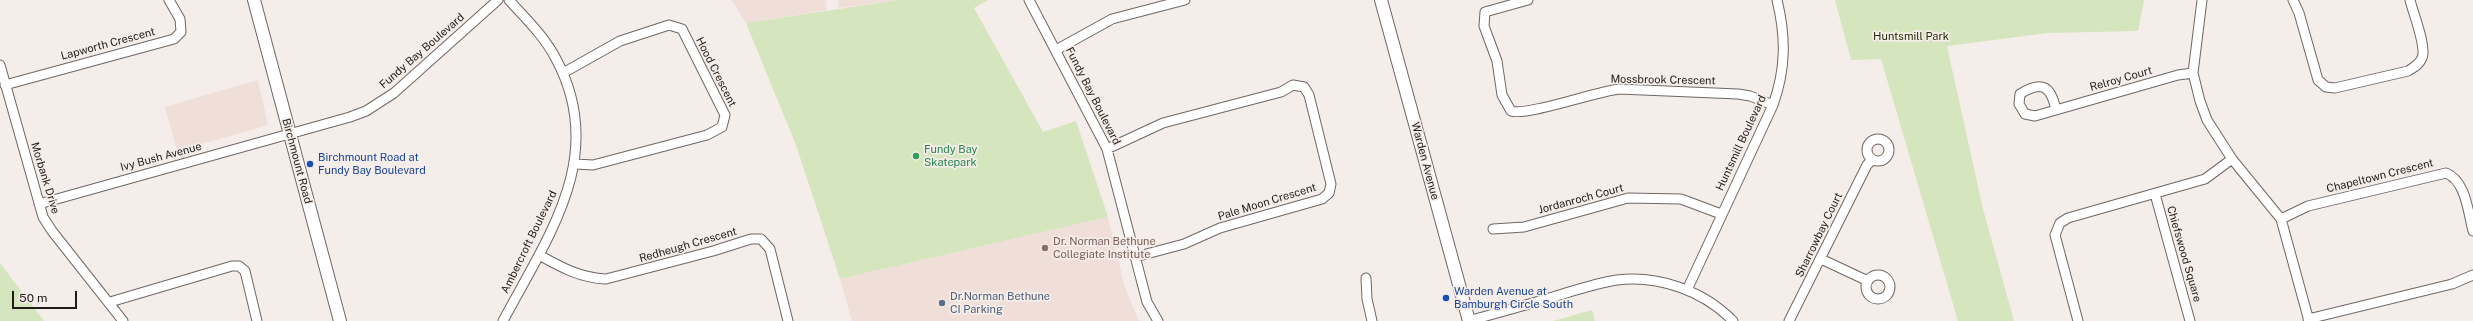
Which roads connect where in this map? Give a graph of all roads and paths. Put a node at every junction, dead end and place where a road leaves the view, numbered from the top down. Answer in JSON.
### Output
{"nodes":[{"id":1,"x":169,"y":0,"type":"edge"},
{"id":2,"x":254,"y":0,"type":"edge"},
{"id":3,"x":498,"y":0,"type":"edge"},
{"id":4,"x":509,"y":0,"type":"edge"},
{"id":5,"x":1029,"y":0,"type":"edge"},
{"id":6,"x":1185,"y":0,"type":"edge"},
{"id":7,"x":1381,"y":0,"type":"edge"},
{"id":8,"x":1528,"y":0,"type":"edge"},
{"id":9,"x":1777,"y":0,"type":"edge"},
{"id":10,"x":2202,"y":0,"type":"edge"},
{"id":11,"x":2293,"y":0,"type":"edge"},
{"id":12,"x":2410,"y":0,"type":"edge"},
{"id":13,"x":1056,"y":50,"type":"junction"},
{"id":14,"x":0,"y":65,"type":"edge"},
{"id":15,"x":563,"y":73,"type":"junction"},
{"id":16,"x":2193,"y":73,"type":"junction"},
{"id":17,"x":5,"y":85,"type":"junction"},
{"id":18,"x":1773,"y":105,"type":"junction"},
{"id":19,"x":2056,"y":110,"type":"dead end"},
{"id":20,"x":289,"y":134,"type":"junction"},
{"id":21,"x":1107,"y":149,"type":"junction"},
{"id":22,"x":2232,"y":159,"type":"junction"},
{"id":23,"x":1872,"y":160,"type":"dead end"},
{"id":24,"x":575,"y":164,"type":"junction"},
{"id":25,"x":2155,"y":194,"type":"junction"},
{"id":26,"x":39,"y":204,"type":"junction"},
{"id":27,"x":1721,"y":214,"type":"junction"},
{"id":28,"x":2281,"y":219,"type":"junction"},
{"id":29,"x":1493,"y":229,"type":"dead end"},
{"id":30,"x":2473,"y":231,"type":"edge"},
{"id":31,"x":539,"y":255,"type":"junction"},
{"id":32,"x":1135,"y":257,"type":"junction"},
{"id":33,"x":1821,"y":259,"type":"junction"},
{"id":34,"x":2473,"y":275,"type":"edge"},
{"id":35,"x":1366,"y":278,"type":"dead end"},
{"id":36,"x":1868,"y":281,"type":"dead end"},
{"id":37,"x":1687,"y":290,"type":"junction"},
{"id":38,"x":110,"y":302,"type":"junction"},
{"id":39,"x":2309,"y":320,"type":"edge"},
{"id":40,"x":123,"y":321,"type":"edge"},
{"id":41,"x":257,"y":321,"type":"edge"},
{"id":42,"x":340,"y":321,"type":"edge"},
{"id":43,"x":503,"y":321,"type":"edge"},
{"id":44,"x":788,"y":321,"type":"edge"},
{"id":45,"x":1158,"y":321,"type":"edge"},
{"id":46,"x":1372,"y":321,"type":"edge"},
{"id":47,"x":1469,"y":321,"type":"edge"},
{"id":48,"x":1733,"y":321,"type":"edge"},
{"id":49,"x":1789,"y":321,"type":"edge"},
{"id":50,"x":2078,"y":321,"type":"edge"},
{"id":51,"x":2190,"y":321,"type":"edge"}],
"edges":[{"from":1,"to":17,"type":"street","name":"Lapworth Crescent"},
{"from":2,"to":20,"type":"main road","name":"Birchmount Road"},
{"from":3,"to":20,"type":"street","name":"Fundy Bay Boulevard"},
{"from":4,"to":15,"type":"street","name":"Ambercroft Boulevard"},
{"from":5,"to":13,"type":"street","name":"Fundy Bay Boulevard"},
{"from":6,"to":13,"type":"street"},
{"from":7,"to":47,"type":"main road","name":"Warden Avenue"},
{"from":8,"to":18,"type":"street","name":"Mossbrook Crescent"},
{"from":9,"to":18,"type":"street","name":"Huntsmill Boulevard"},
{"from":10,"to":16,"type":"street"},
{"from":11,"to":12,"type":"street"},
{"from":13,"to":21,"type":"street","name":"Fundy Bay Boulevard"},
{"from":14,"to":17,"type":"street","name":"Morbank Drive"},
{"from":15,"to":24,"type":"street","name":"Ambercroft Boulevard"},
{"from":15,"to":24,"type":"street","name":"Hood Crescent"},
{"from":16,"to":19,"type":"street","name":"Relroy Court"},
{"from":16,"to":22,"type":"street"},
{"from":17,"to":26,"type":"street","name":"Morbank Drive"},
{"from":18,"to":27,"type":"street","name":"Huntsmill Boulevard"},
{"from":20,"to":26,"type":"street","name":"Ivy Bush Avenue"},
{"from":20,"to":42,"type":"main road","name":"Birchmount Road"},
{"from":21,"to":32,"type":"street","name":"Fundy Bay Boulevard"},
{"from":21,"to":32,"type":"street","name":"Pale Moon Crescent"},
{"from":22,"to":25,"type":"street","name":"Chiefswood Square"},
{"from":22,"to":28,"type":"street"},
{"from":23,"to":33,"type":"street","name":"Sharrowbay Court"},
{"from":24,"to":31,"type":"street","name":"Ambercroft Boulevard"},
{"from":25,"to":50,"type":"street","name":"Chiefswood Square"},
{"from":25,"to":51,"type":"street","name":"Chiefswood Square"},
{"from":26,"to":38,"type":"street","name":"Morbank Drive"},
{"from":27,"to":29,"type":"street","name":"Jordanroch Court"},
{"from":27,"to":37,"type":"street","name":"Huntsmill Boulevard"},
{"from":28,"to":30,"type":"street","name":"Chapeltown Crescent"},
{"from":28,"to":39,"type":"street"},
{"from":31,"to":43,"type":"street","name":"Ambercroft Boulevard"},
{"from":31,"to":44,"type":"street","name":"Redheugh Crescent"},
{"from":32,"to":45,"type":"street","name":"Fundy Bay Boulevard"},
{"from":33,"to":36,"type":"street"},
{"from":33,"to":49,"type":"street","name":"Sharrowbay Court"},
{"from":34,"to":39,"type":"street"},
{"from":35,"to":46,"type":"street"},
{"from":37,"to":47,"type":"street"},
{"from":37,"to":48,"type":"street"},
{"from":38,"to":40,"type":"street","name":"Morbank Drive"},
{"from":38,"to":41,"type":"street"}]}
